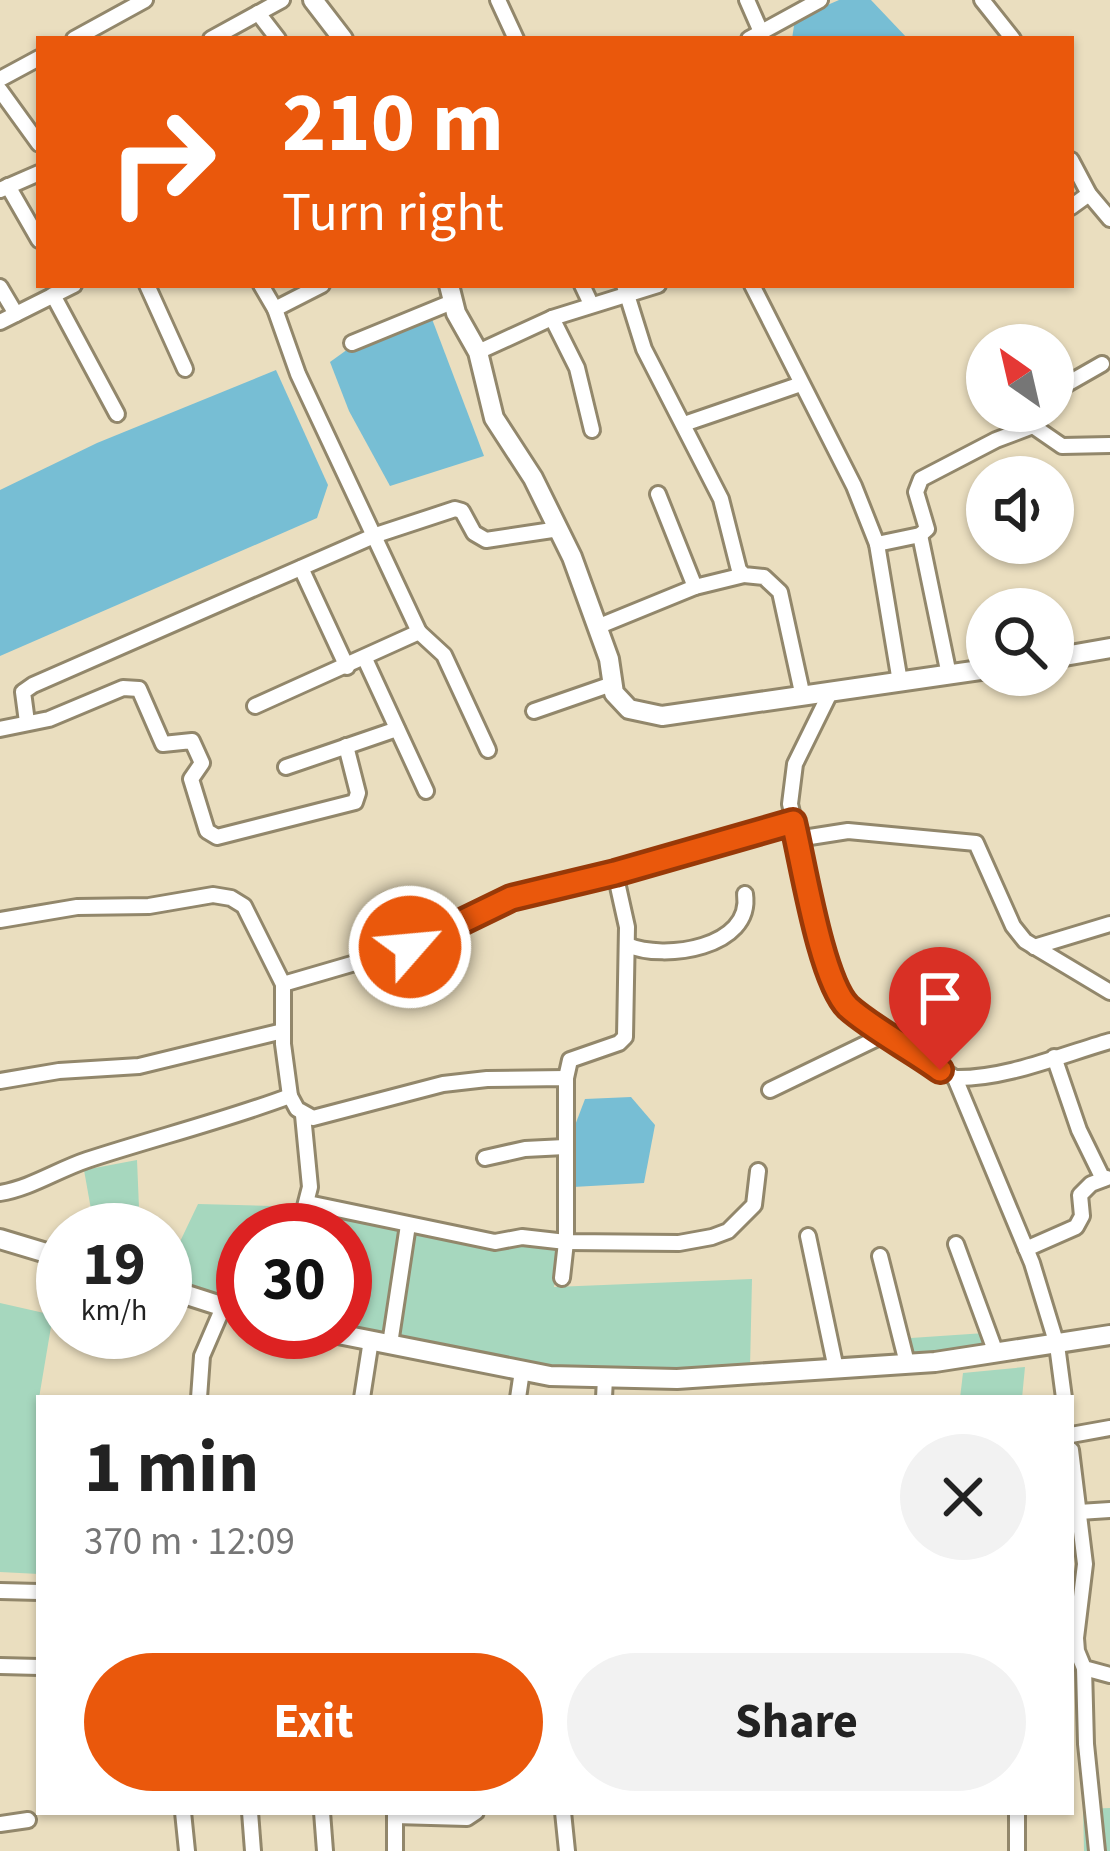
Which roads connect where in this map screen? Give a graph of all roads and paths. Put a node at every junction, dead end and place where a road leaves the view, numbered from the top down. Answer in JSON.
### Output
{"nodes":[{"id":1,"x":145,"y":0,"type":"edge"},
{"id":2,"x":282,"y":0,"type":"edge"},
{"id":3,"x":313,"y":0,"type":"edge"},
{"id":4,"x":498,"y":0,"type":"edge"},
{"id":5,"x":747,"y":0,"type":"edge"},
{"id":6,"x":820,"y":0,"type":"edge"},
{"id":7,"x":989,"y":3,"type":"edge"},
{"id":8,"x":258,"y":13,"type":"junction"},
{"id":9,"x":79,"y":36,"type":"edge"},
{"id":10,"x":216,"y":36,"type":"edge"},
{"id":11,"x":276,"y":36,"type":"edge"},
{"id":12,"x":341,"y":36,"type":"edge"},
{"id":13,"x":515,"y":36,"type":"edge"},
{"id":14,"x":755,"y":36,"type":"edge"},
{"id":15,"x":1011,"y":36,"type":"edge"},
{"id":16,"x":36,"y":60,"type":"edge"},
{"id":17,"x":0,"y":80,"type":"edge"},
{"id":18,"x":0,"y":90,"type":"edge"},
{"id":19,"x":36,"y":140,"type":"edge"},
{"id":20,"x":1074,"y":166,"type":"edge"},
{"id":21,"x":36,"y":174,"type":"edge"},
{"id":22,"x":4,"y":188,"type":"edge"},
{"id":23,"x":1089,"y":194,"type":"junction"},
{"id":24,"x":1074,"y":205,"type":"edge"},
{"id":25,"x":1110,"y":219,"type":"edge"},
{"id":26,"x":36,"y":236,"type":"edge"},
{"id":27,"x":0,"y":286,"type":"edge"},
{"id":28,"x":148,"y":288,"type":"edge"},
{"id":29,"x":263,"y":288,"type":"edge"},
{"id":30,"x":316,"y":288,"type":"edge"},
{"id":31,"x":583,"y":288,"type":"edge"},
{"id":32,"x":753,"y":288,"type":"edge"},
{"id":33,"x":64,"y":289,"type":"edge"},
{"id":34,"x":626,"y":290,"type":"edge"},
{"id":35,"x":451,"y":294,"type":"edge"},
{"id":36,"x":591,"y":304,"type":"junction"},
{"id":37,"x":274,"y":309,"type":"junction"},
{"id":38,"x":16,"y":314,"type":"junction"},
{"id":39,"x":552,"y":318,"type":"junction"},
{"id":40,"x":0,"y":322,"type":"edge"},
{"id":41,"x":352,"y":343,"type":"dead end"},
{"id":42,"x":478,"y":352,"type":"junction"},
{"id":43,"x":1102,"y":364,"type":"dead end"},
{"id":44,"x":185,"y":369,"type":"dead end"},
{"id":45,"x":1074,"y":380,"type":"edge"},
{"id":46,"x":801,"y":384,"type":"junction"},
{"id":47,"x":117,"y":414,"type":"dead end"},
{"id":48,"x":684,"y":424,"type":"junction"},
{"id":49,"x":592,"y":430,"type":"dead end"},
{"id":50,"x":1004,"y":432,"type":"edge"},
{"id":51,"x":1044,"y":432,"type":"edge"},
{"id":52,"x":1110,"y":445,"type":"edge"},
{"id":53,"x":658,"y":494,"type":"dead end"},
{"id":54,"x":559,"y":530,"type":"junction"},
{"id":55,"x":920,"y":535,"type":"junction"},
{"id":56,"x":376,"y":536,"type":"junction"},
{"id":57,"x":877,"y":544,"type":"junction"},
{"id":58,"x":301,"y":568,"type":"junction"},
{"id":59,"x":744,"y":575,"type":"junction"},
{"id":60,"x":695,"y":587,"type":"junction"},
{"id":61,"x":597,"y":627,"type":"junction"},
{"id":62,"x":419,"y":632,"type":"junction"},
{"id":63,"x":1110,"y":649,"type":"edge"},
{"id":64,"x":1074,"y":655,"type":"edge"},
{"id":65,"x":365,"y":659,"type":"junction"},
{"id":66,"x":347,"y":667,"type":"junction"},
{"id":67,"x":966,"y":673,"type":"edge"},
{"id":68,"x":949,"y":676,"type":"junction"},
{"id":69,"x":900,"y":682,"type":"junction"},
{"id":70,"x":612,"y":684,"type":"junction"},
{"id":71,"x":830,"y":693,"type":"junction"},
{"id":72,"x":803,"y":697,"type":"junction"},
{"id":73,"x":255,"y":706,"type":"dead end"},
{"id":74,"x":534,"y":711,"type":"dead end"},
{"id":75,"x":27,"y":722,"type":"junction"},
{"id":76,"x":0,"y":729,"type":"edge"},
{"id":77,"x":397,"y":729,"type":"junction"},
{"id":78,"x":346,"y":746,"type":"junction"},
{"id":79,"x":488,"y":750,"type":"dead end"},
{"id":80,"x":286,"y":767,"type":"dead end"},
{"id":81,"x":426,"y":791,"type":"dead end"},
{"id":82,"x":793,"y":822,"type":"junction"},
{"id":83,"x":797,"y":838,"type":"junction"},
{"id":84,"x":615,"y":873,"type":"junction"},
{"id":85,"x":745,"y":894,"type":"dead end"},
{"id":86,"x":0,"y":920,"type":"edge"},
{"id":87,"x":1110,"y":924,"type":"edge"},
{"id":88,"x":627,"y":945,"type":"junction"},
{"id":89,"x":1034,"y":947,"type":"junction"},
{"id":90,"x":283,"y":983,"type":"junction"},
{"id":91,"x":1110,"y":992,"type":"edge"},
{"id":92,"x":284,"y":1031,"type":"junction"},
{"id":93,"x":888,"y":1033,"type":"junction"},
{"id":94,"x":1110,"y":1041,"type":"edge"},
{"id":95,"x":1054,"y":1057,"type":"junction"},
{"id":96,"x":566,"y":1078,"type":"junction"},
{"id":97,"x":955,"y":1078,"type":"junction"},
{"id":98,"x":0,"y":1081,"type":"edge"},
{"id":99,"x":770,"y":1090,"type":"dead end"},
{"id":100,"x":290,"y":1096,"type":"junction"},
{"id":101,"x":303,"y":1115,"type":"junction"},
{"id":102,"x":566,"y":1147,"type":"junction"},
{"id":103,"x":485,"y":1158,"type":"dead end"},
{"id":104,"x":758,"y":1171,"type":"dead end"},
{"id":105,"x":1106,"y":1178,"type":"edge"},
{"id":106,"x":0,"y":1192,"type":"edge"},
{"id":107,"x":308,"y":1203,"type":"edge"},
{"id":108,"x":372,"y":1218,"type":"edge"},
{"id":109,"x":409,"y":1226,"type":"junction"},
{"id":110,"x":808,"y":1237,"type":"dead end"},
{"id":111,"x":0,"y":1239,"type":"edge"},
{"id":112,"x":566,"y":1242,"type":"junction"},
{"id":113,"x":956,"y":1244,"type":"dead end"},
{"id":114,"x":36,"y":1250,"type":"edge"},
{"id":115,"x":1026,"y":1250,"type":"junction"},
{"id":116,"x":880,"y":1256,"type":"dead end"},
{"id":117,"x":562,"y":1278,"type":"dead end"},
{"id":118,"x":216,"y":1324,"type":"edge"},
{"id":119,"x":1110,"y":1334,"type":"edge"},
{"id":120,"x":372,"y":1340,"type":"edge"},
{"id":121,"x":381,"y":1342,"type":"junction"},
{"id":122,"x":1057,"y":1345,"type":"junction"},
{"id":123,"x":996,"y":1353,"type":"junction"},
{"id":124,"x":907,"y":1363,"type":"junction"},
{"id":125,"x":836,"y":1369,"type":"junction"},
{"id":126,"x":522,"y":1371,"type":"junction"},
{"id":127,"x":604,"y":1388,"type":"edge"},
{"id":128,"x":677,"y":1388,"type":"edge"},
{"id":129,"x":199,"y":1395,"type":"edge"},
{"id":130,"x":363,"y":1395,"type":"edge"},
{"id":131,"x":518,"y":1395,"type":"edge"},
{"id":132,"x":1064,"y":1395,"type":"edge"},
{"id":133,"x":1110,"y":1428,"type":"edge"},
{"id":134,"x":1074,"y":1434,"type":"edge"},
{"id":135,"x":1074,"y":1486,"type":"edge"},
{"id":136,"x":1110,"y":1510,"type":"edge"},
{"id":137,"x":1077,"y":1522,"type":"edge"},
{"id":138,"x":0,"y":1591,"type":"edge"},
{"id":139,"x":36,"y":1592,"type":"edge"},
{"id":140,"x":1076,"y":1611,"type":"edge"},
{"id":141,"x":0,"y":1666,"type":"edge"},
{"id":142,"x":36,"y":1667,"type":"edge"},
{"id":143,"x":1084,"y":1668,"type":"junction"},
{"id":144,"x":1110,"y":1675,"type":"edge"},
{"id":145,"x":183,"y":1815,"type":"edge"},
{"id":146,"x":250,"y":1815,"type":"edge"},
{"id":147,"x":322,"y":1815,"type":"edge"},
{"id":148,"x":395,"y":1815,"type":"edge"},
{"id":149,"x":413,"y":1815,"type":"edge"},
{"id":150,"x":472,"y":1815,"type":"edge"},
{"id":151,"x":562,"y":1815,"type":"edge"},
{"id":152,"x":1017,"y":1815,"type":"edge"},
{"id":153,"x":28,"y":1820,"type":"dead end"},
{"id":154,"x":0,"y":1824,"type":"edge"},
{"id":155,"x":187,"y":1851,"type":"edge"},
{"id":156,"x":253,"y":1851,"type":"edge"},
{"id":157,"x":325,"y":1851,"type":"edge"},
{"id":158,"x":395,"y":1851,"type":"edge"},
{"id":159,"x":567,"y":1851,"type":"edge"},
{"id":160,"x":1017,"y":1851,"type":"edge"},
{"id":161,"x":1097,"y":1851,"type":"edge"}],
"edges":[{"from":1,"to":9,"type":"street"},
{"from":2,"to":8,"type":"street"},
{"from":3,"to":12,"type":"street"},
{"from":4,"to":13,"type":"street"},
{"from":5,"to":14,"type":"street"},
{"from":6,"to":14,"type":"street"},
{"from":7,"to":15,"type":"street"},
{"from":8,"to":10,"type":"street"},
{"from":8,"to":11,"type":"street"},
{"from":16,"to":17,"type":"street"},
{"from":18,"to":19,"type":"street"},
{"from":20,"to":23,"type":"street"},
{"from":21,"to":22,"type":"street"},
{"from":22,"to":26,"type":"street"},
{"from":23,"to":24,"type":"street"},
{"from":23,"to":25,"type":"street"},
{"from":27,"to":38,"type":"street"},
{"from":28,"to":44,"type":"street"},
{"from":29,"to":37,"type":"street"},
{"from":30,"to":37,"type":"street"},
{"from":31,"to":36,"type":"street"},
{"from":32,"to":46,"type":"street"},
{"from":33,"to":38,"type":"street"},
{"from":33,"to":47,"type":"street"},
{"from":34,"to":36,"type":"street"},
{"from":34,"to":48,"type":"street"},
{"from":35,"to":41,"type":"street"},
{"from":35,"to":42,"type":"street"},
{"from":36,"to":39,"type":"street"},
{"from":37,"to":56,"type":"street"},
{"from":38,"to":40,"type":"street"},
{"from":39,"to":42,"type":"street"},
{"from":39,"to":49,"type":"street"},
{"from":42,"to":54,"type":"street"},
{"from":43,"to":45,"type":"street"},
{"from":46,"to":48,"type":"street"},
{"from":46,"to":57,"type":"street"},
{"from":48,"to":59,"type":"street"},
{"from":50,"to":55,"type":"street"},
{"from":51,"to":52,"type":"street"},
{"from":53,"to":60,"type":"street"},
{"from":54,"to":56,"type":"street"},
{"from":54,"to":61,"type":"street"},
{"from":55,"to":57,"type":"street"},
{"from":55,"to":68,"type":"street"},
{"from":56,"to":58,"type":"street"},
{"from":56,"to":62,"type":"street"},
{"from":57,"to":69,"type":"street"},
{"from":58,"to":66,"type":"street"},
{"from":58,"to":75,"type":"street"},
{"from":59,"to":60,"type":"street"},
{"from":59,"to":72,"type":"street"},
{"from":60,"to":61,"type":"street"},
{"from":61,"to":70,"type":"street"},
{"from":62,"to":65,"type":"street"},
{"from":62,"to":79,"type":"street"},
{"from":63,"to":64,"type":"street"},
{"from":65,"to":66,"type":"street"},
{"from":65,"to":77,"type":"street"},
{"from":66,"to":73,"type":"street"},
{"from":67,"to":68,"type":"street"},
{"from":68,"to":69,"type":"street"},
{"from":69,"to":71,"type":"street"},
{"from":70,"to":72,"type":"street"},
{"from":70,"to":74,"type":"street"},
{"from":71,"to":72,"type":"street"},
{"from":71,"to":82,"type":"street"},
{"from":75,"to":76,"type":"street"},
{"from":75,"to":78,"type":"street"},
{"from":77,"to":78,"type":"street"},
{"from":77,"to":81,"type":"street"},
{"from":78,"to":80,"type":"street"},
{"from":82,"to":83,"type":"street"},
{"from":82,"to":84,"type":"street"},
{"from":83,"to":89,"type":"street"},
{"from":83,"to":93,"type":"street"},
{"from":84,"to":88,"type":"street"},
{"from":84,"to":90,"type":"street"},
{"from":85,"to":88,"type":"street"},
{"from":86,"to":90,"type":"street"},
{"from":87,"to":89,"type":"street"},
{"from":88,"to":96,"type":"street"},
{"from":89,"to":91,"type":"street"},
{"from":90,"to":92,"type":"street"},
{"from":92,"to":98,"type":"street"},
{"from":92,"to":100,"type":"street"},
{"from":93,"to":97,"type":"street"},
{"from":93,"to":99,"type":"street"},
{"from":94,"to":95,"type":"street"},
{"from":95,"to":97,"type":"street"},
{"from":95,"to":105,"type":"street"},
{"from":96,"to":101,"type":"street"},
{"from":96,"to":102,"type":"street"},
{"from":97,"to":115,"type":"street"},
{"from":100,"to":101,"type":"street"},
{"from":100,"to":106,"type":"street"},
{"from":101,"to":107,"type":"street"},
{"from":102,"to":103,"type":"street"},
{"from":102,"to":112,"type":"street"},
{"from":104,"to":112,"type":"street"},
{"from":105,"to":115,"type":"street"},
{"from":108,"to":109,"type":"street"},
{"from":109,"to":112,"type":"street"},
{"from":109,"to":121,"type":"street"},
{"from":110,"to":125,"type":"street"},
{"from":111,"to":114,"type":"street"},
{"from":112,"to":117,"type":"street"},
{"from":113,"to":123,"type":"street"},
{"from":115,"to":122,"type":"street"},
{"from":116,"to":124,"type":"street"},
{"from":118,"to":129,"type":"street"},
{"from":119,"to":122,"type":"street"},
{"from":120,"to":121,"type":"street"},
{"from":121,"to":126,"type":"street"},
{"from":121,"to":130,"type":"street"},
{"from":122,"to":123,"type":"street"},
{"from":122,"to":132,"type":"street"},
{"from":123,"to":124,"type":"street"},
{"from":124,"to":125,"type":"street"},
{"from":125,"to":128,"type":"street"},
{"from":126,"to":127,"type":"street"},
{"from":126,"to":131,"type":"street"},
{"from":127,"to":128,"type":"street"},
{"from":133,"to":134,"type":"street"},
{"from":135,"to":137,"type":"street"},
{"from":136,"to":137,"type":"street"},
{"from":137,"to":140,"type":"street"},
{"from":138,"to":139,"type":"street"},
{"from":140,"to":143,"type":"street"},
{"from":141,"to":142,"type":"street"},
{"from":143,"to":144,"type":"street"},
{"from":143,"to":161,"type":"street"},
{"from":145,"to":155,"type":"street"},
{"from":146,"to":156,"type":"street"},
{"from":147,"to":157,"type":"street"},
{"from":148,"to":158,"type":"street"},
{"from":149,"to":150,"type":"street"},
{"from":151,"to":159,"type":"street"},
{"from":152,"to":160,"type":"street"},
{"from":153,"to":154,"type":"street"}]}
